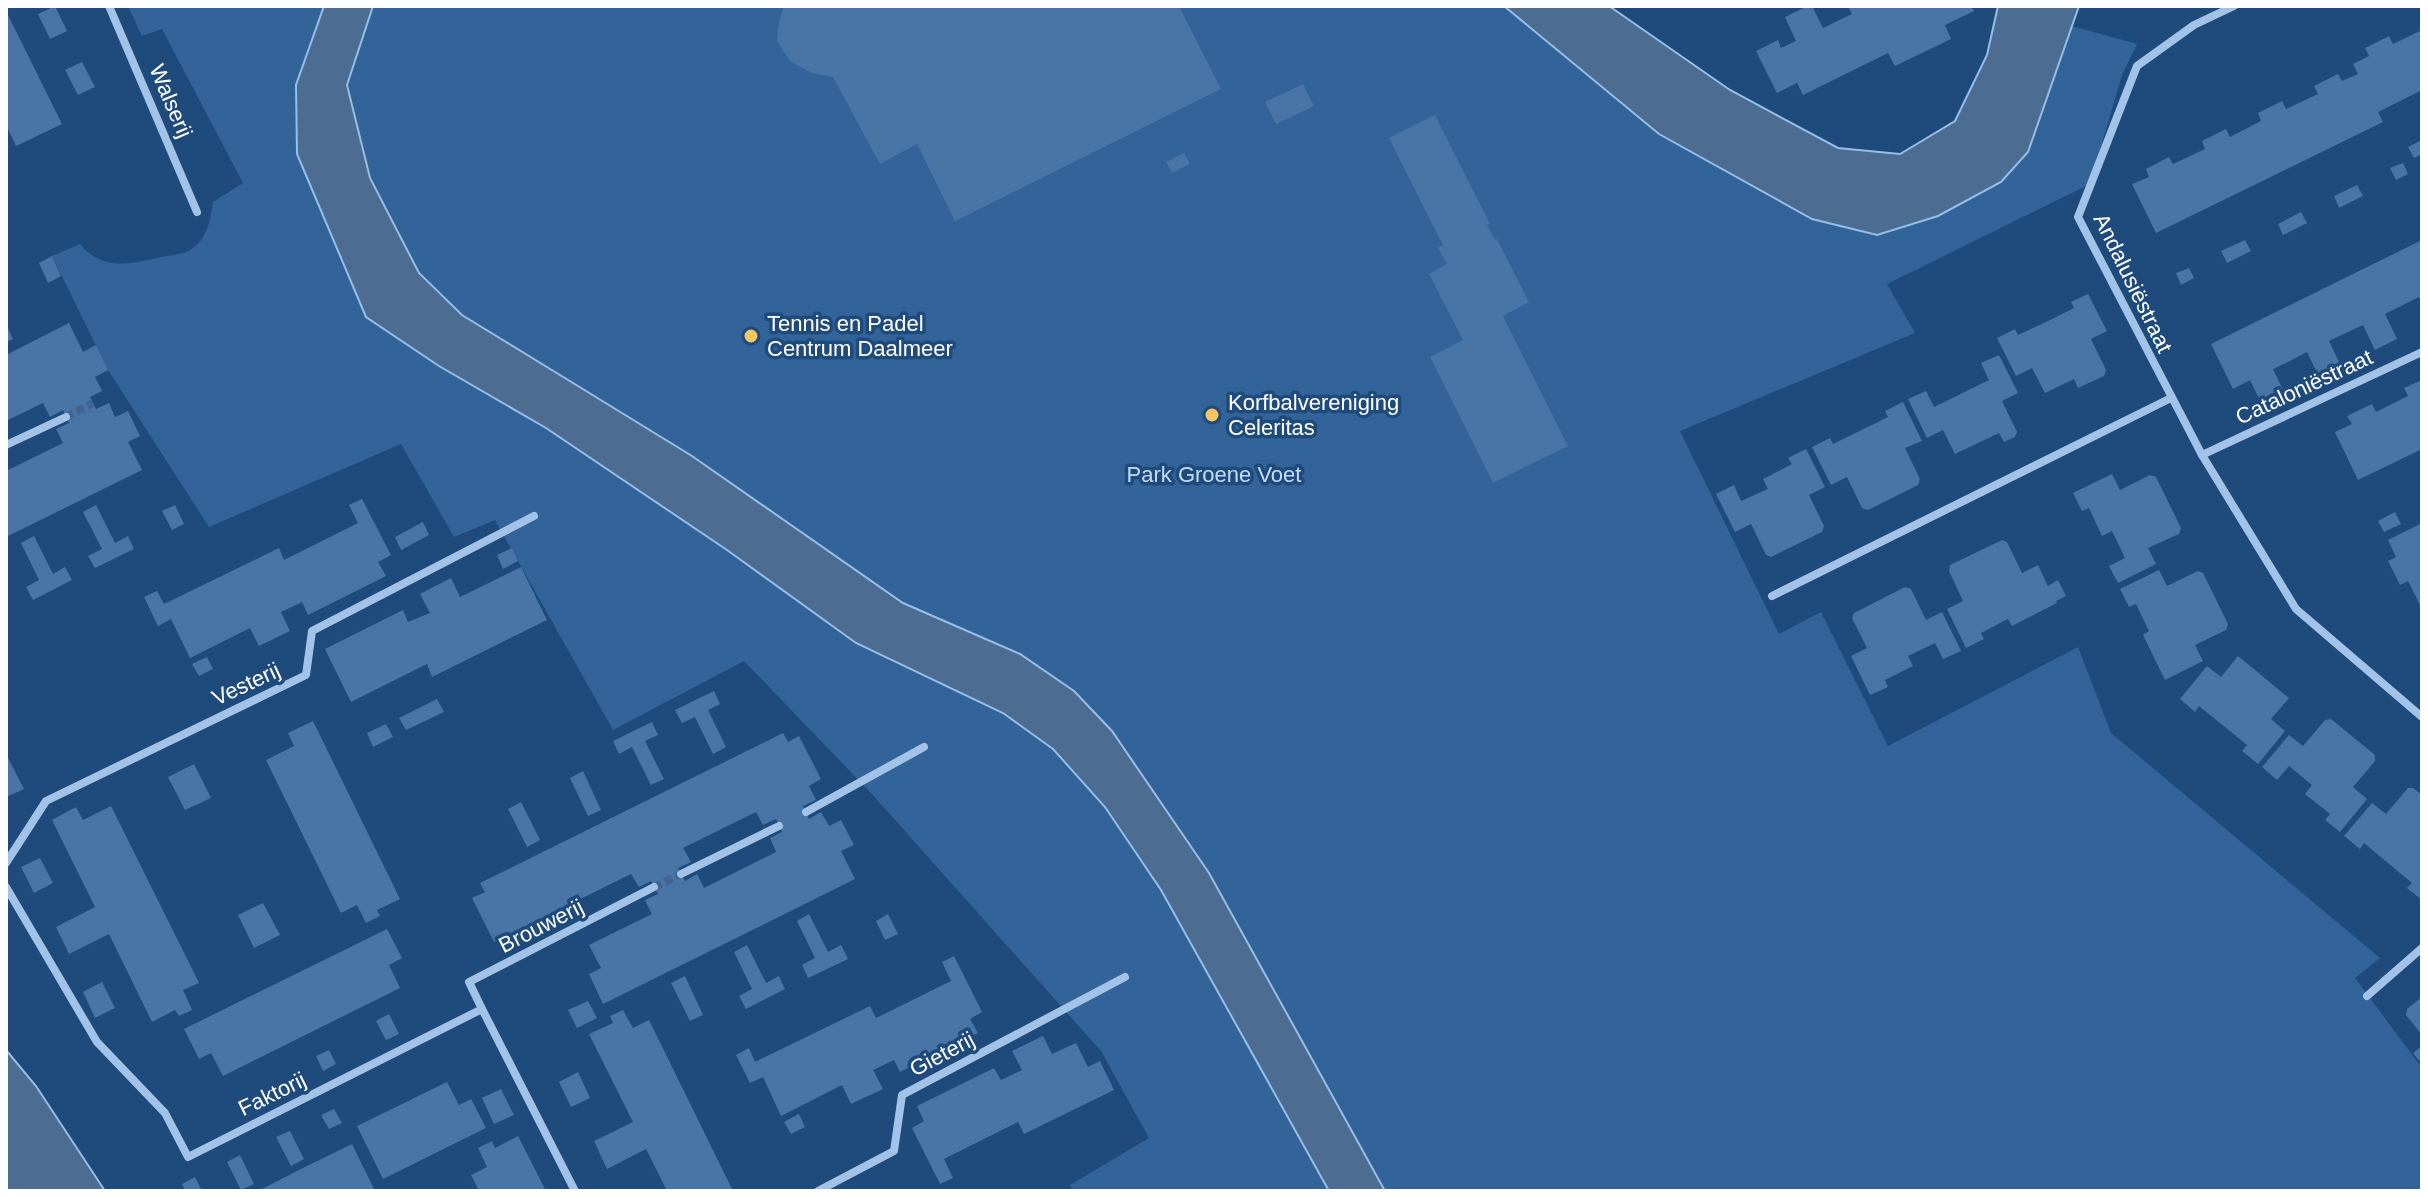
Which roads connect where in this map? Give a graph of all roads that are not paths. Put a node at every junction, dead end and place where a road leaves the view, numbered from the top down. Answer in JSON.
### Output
{"nodes":[{"id":1,"x":109,"y":6,"type":"edge"},
{"id":2,"x":2234,"y":6,"type":"edge"},
{"id":3,"x":197,"y":212,"type":"dead end"},
{"id":4,"x":2422,"y":352,"type":"edge"},
{"id":5,"x":2171,"y":398,"type":"junction"},
{"id":6,"x":66,"y":417,"type":"tunnel mouth"},
{"id":7,"x":6,"y":445,"type":"edge"},
{"id":8,"x":2202,"y":455,"type":"junction"},
{"id":9,"x":534,"y":516,"type":"dead end"},
{"id":10,"x":1772,"y":596,"type":"dead end"},
{"id":11,"x":2422,"y":717,"type":"edge"},
{"id":12,"x":924,"y":747,"type":"dead end"},
{"id":13,"x":806,"y":812,"type":"dead end"},
{"id":14,"x":779,"y":826,"type":"dead end"},
{"id":15,"x":6,"y":863,"type":"edge"},
{"id":16,"x":681,"y":874,"type":"tunnel mouth"},
{"id":17,"x":6,"y":887,"type":"edge"},
{"id":18,"x":654,"y":887,"type":"tunnel mouth"},
{"id":19,"x":2422,"y":948,"type":"edge"},
{"id":20,"x":1125,"y":977,"type":"dead end"},
{"id":21,"x":2367,"y":996,"type":"dead end"},
{"id":22,"x":482,"y":1009,"type":"junction"},
{"id":23,"x":575,"y":1191,"type":"edge"},
{"id":24,"x":818,"y":1191,"type":"edge"}],
"edges":[{"from":1,"to":3,"type":"street","name":"Walserij"},
{"from":2,"to":5,"type":"street","name":"Andalusiëstraat"},
{"from":4,"to":8,"type":"street","name":"Cataloniëstraat"},
{"from":5,"to":8,"type":"street","name":"Andalusiëstraat"},
{"from":5,"to":10,"type":"street"},
{"from":6,"to":7,"type":"street"},
{"from":8,"to":11,"type":"street","name":"Andalusiëstraat"},
{"from":9,"to":15,"type":"street","name":"Vesterij"},
{"from":12,"to":13,"type":"street"},
{"from":14,"to":16,"type":"street"},
{"from":17,"to":22,"type":"street","name":"Faktorij"},
{"from":18,"to":22,"type":"street","name":"Brouwerij"},
{"from":19,"to":21,"type":"street"},
{"from":20,"to":24,"type":"street","name":"Gieterij"},
{"from":22,"to":23,"type":"street"}]}
